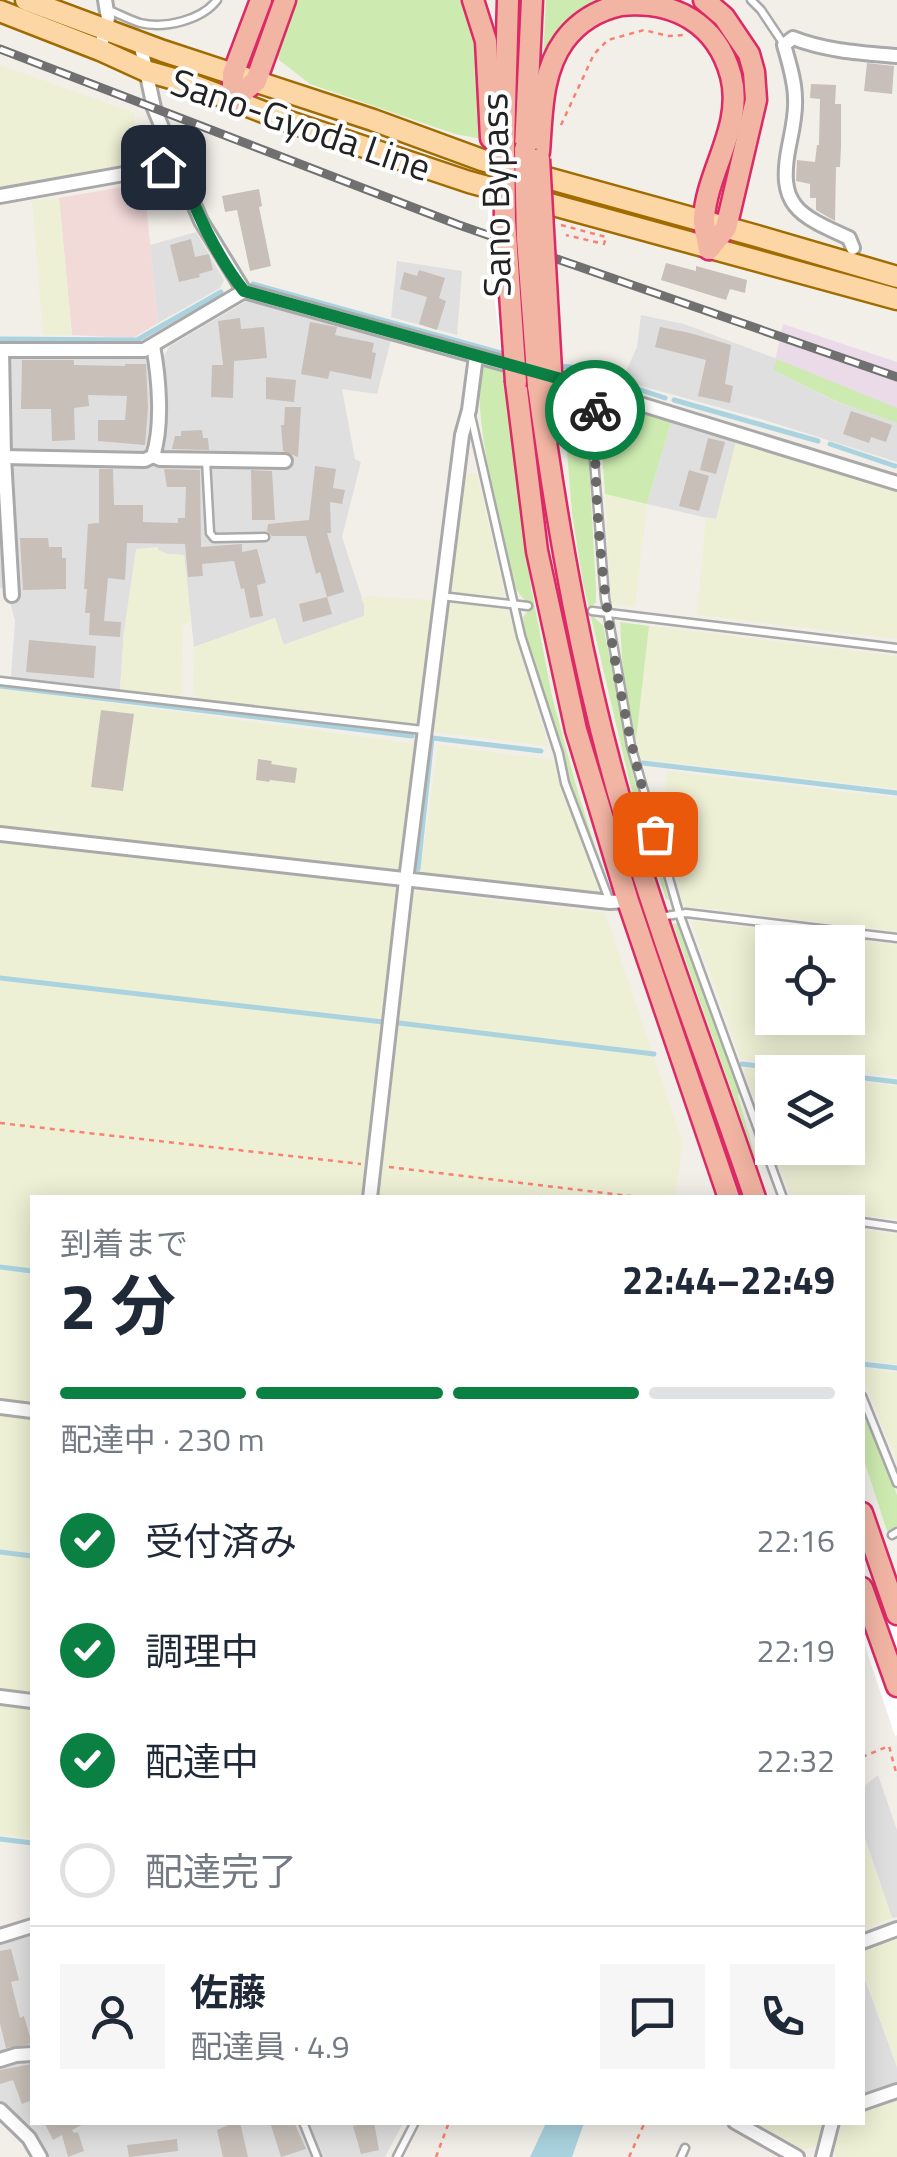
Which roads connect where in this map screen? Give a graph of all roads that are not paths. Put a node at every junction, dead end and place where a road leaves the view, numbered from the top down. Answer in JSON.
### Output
{"nodes":[{"id":1,"x":26,"y":0,"type":"edge"},
{"id":2,"x":218,"y":0,"type":"edge"},
{"id":3,"x":260,"y":0,"type":"edge"},
{"id":4,"x":284,"y":0,"type":"edge"},
{"id":5,"x":473,"y":0,"type":"edge"},
{"id":6,"x":508,"y":0,"type":"edge"},
{"id":7,"x":532,"y":0,"type":"edge"},
{"id":8,"x":704,"y":0,"type":"edge"},
{"id":9,"x":751,"y":0,"type":"edge"},
{"id":10,"x":0,"y":11,"type":"edge"},
{"id":11,"x":105,"y":23,"type":"edge"},
{"id":12,"x":142,"y":33,"type":"junction"},
{"id":13,"x":784,"y":45,"type":"junction"},
{"id":14,"x":897,"y":56,"type":"edge"},
{"id":15,"x":146,"y":71,"type":"junction"},
{"id":16,"x":233,"y":74,"type":"junction"},
{"id":17,"x":256,"y":82,"type":"junction"},
{"id":18,"x":233,"y":100,"type":"junction"},
{"id":19,"x":497,"y":141,"type":"junction"},
{"id":20,"x":532,"y":151,"type":"junction"},
{"id":21,"x":176,"y":162,"type":"junction"},
{"id":22,"x":0,"y":196,"type":"edge"},
{"id":23,"x":704,"y":222,"type":"junction"},
{"id":24,"x":726,"y":228,"type":"junction"},
{"id":25,"x":708,"y":248,"type":"junction"},
{"id":26,"x":853,"y":248,"type":"dead end"},
{"id":27,"x":897,"y":277,"type":"edge"},
{"id":28,"x":244,"y":291,"type":"junction"},
{"id":29,"x":897,"y":299,"type":"edge"},
{"id":30,"x":153,"y":346,"type":"junction"},
{"id":31,"x":1,"y":350,"type":"edge"},
{"id":32,"x":476,"y":356,"type":"junction"},
{"id":33,"x":599,"y":392,"type":"junction"},
{"id":34,"x":469,"y":410,"type":"junction"},
{"id":35,"x":153,"y":456,"type":"junction"},
{"id":36,"x":4,"y":458,"type":"junction"},
{"id":37,"x":206,"y":460,"type":"junction"},
{"id":38,"x":285,"y":462,"type":"dead end"},
{"id":39,"x":897,"y":483,"type":"edge"},
{"id":40,"x":265,"y":538,"type":"dead end"},
{"id":41,"x":6,"y":596,"type":"edge"},
{"id":42,"x":441,"y":596,"type":"junction"},
{"id":43,"x":514,"y":605,"type":"junction"},
{"id":44,"x":528,"y":606,"type":"dead end"},
{"id":45,"x":592,"y":611,"type":"dead end"},
{"id":46,"x":607,"y":614,"type":"junction"},
{"id":47,"x":897,"y":648,"type":"edge"},
{"id":48,"x":0,"y":681,"type":"edge"},
{"id":49,"x":424,"y":730,"type":"junction"},
{"id":50,"x":0,"y":834,"type":"edge"},
{"id":51,"x":406,"y":880,"type":"junction"},
{"id":52,"x":619,"y":901,"type":"junction"},
{"id":53,"x":668,"y":915,"type":"junction"},
{"id":54,"x":897,"y":938,"type":"edge"},
{"id":55,"x":370,"y":1195,"type":"edge"},
{"id":56,"x":728,"y":1195,"type":"edge"},
{"id":57,"x":754,"y":1195,"type":"edge"},
{"id":58,"x":783,"y":1195,"type":"edge"},
{"id":59,"x":865,"y":1222,"type":"edge"},
{"id":60,"x":897,"y":1226,"type":"edge"},
{"id":61,"x":865,"y":1403,"type":"edge"},
{"id":62,"x":0,"y":1407,"type":"edge"},
{"id":63,"x":30,"y":1411,"type":"edge"},
{"id":64,"x":897,"y":1483,"type":"edge"},
{"id":65,"x":865,"y":1521,"type":"edge"},
{"id":66,"x":865,"y":1594,"type":"edge"},
{"id":67,"x":897,"y":1614,"type":"edge"},
{"id":68,"x":897,"y":1686,"type":"edge"},
{"id":69,"x":0,"y":1697,"type":"edge"},
{"id":70,"x":30,"y":1700,"type":"edge"},
{"id":71,"x":30,"y":1927,"type":"edge"},
{"id":72,"x":897,"y":1929,"type":"edge"},
{"id":73,"x":0,"y":1936,"type":"edge"},
{"id":74,"x":865,"y":1941,"type":"edge"},
{"id":75,"x":30,"y":2054,"type":"edge"},
{"id":76,"x":0,"y":2060,"type":"edge"},
{"id":77,"x":897,"y":2091,"type":"edge"},
{"id":78,"x":865,"y":2102,"type":"edge"},
{"id":79,"x":0,"y":2110,"type":"edge"},
{"id":80,"x":303,"y":2125,"type":"edge"},
{"id":81,"x":413,"y":2125,"type":"edge"},
{"id":82,"x":740,"y":2125,"type":"edge"},
{"id":83,"x":831,"y":2125,"type":"edge"},
{"id":84,"x":685,"y":2148,"type":"dead end"},
{"id":85,"x":40,"y":2157,"type":"edge"},
{"id":86,"x":317,"y":2157,"type":"edge"},
{"id":87,"x":397,"y":2157,"type":"edge"},
{"id":88,"x":680,"y":2157,"type":"edge"},
{"id":89,"x":797,"y":2157,"type":"edge"},
{"id":90,"x":823,"y":2157,"type":"edge"}],
"edges":[{"from":1,"to":11,"type":"main road","name":"Sano-Gyoda Line"},
{"from":2,"to":12,"type":"lane"},
{"from":3,"to":16,"type":"highway"},
{"from":4,"to":17,"type":"highway"},
{"from":5,"to":19,"type":"highway"},
{"from":6,"to":19,"type":"highway","name":"Sano Bypass"},
{"from":7,"to":20,"type":"highway","name":"Sano Bypass"},
{"from":8,"to":24,"type":"highway"},
{"from":9,"to":13,"type":"lane"},
{"from":10,"to":11,"type":"main road","name":"Sano-Gyoda Line"},
{"from":11,"to":12,"type":"main road","name":"Sano-Gyoda Line"},
{"from":11,"to":15,"type":"main road","name":"Sano-Gyoda Line"},
{"from":12,"to":15,"type":"street"},
{"from":12,"to":16,"type":"main road","name":"Sano-Gyoda Line"},
{"from":13,"to":14,"type":"street"},
{"from":13,"to":26,"type":"street"},
{"from":15,"to":18,"type":"main road","name":"Sano-Gyoda Line"},
{"from":15,"to":21,"type":"street"},
{"from":16,"to":17,"type":"main road","name":"Sano-Gyoda Line"},
{"from":16,"to":18,"type":"highway"},
{"from":17,"to":18,"type":"highway"},
{"from":17,"to":23,"type":"main road","name":"Sano-Gyoda Line"},
{"from":18,"to":25,"type":"main road","name":"Sano-Gyoda Line"},
{"from":19,"to":52,"type":"highway","name":"Sano Bypass","bridge":true},
{"from":20,"to":23,"type":"highway"},
{"from":20,"to":53,"type":"highway","name":"Sano Bypass","bridge":true},
{"from":21,"to":22,"type":"street"},
{"from":21,"to":28,"type":"street"},
{"from":23,"to":24,"type":"main road","name":"Sano-Gyoda Line"},
{"from":23,"to":25,"type":"highway"},
{"from":24,"to":25,"type":"highway"},
{"from":24,"to":27,"type":"main road","name":"Sano-Gyoda Line"},
{"from":25,"to":29,"type":"main road","name":"Sano-Gyoda Line"},
{"from":28,"to":30,"type":"street"},
{"from":28,"to":32,"type":"street"},
{"from":30,"to":31,"type":"street"},
{"from":30,"to":35,"type":"street"},
{"from":31,"to":36,"type":"street"},
{"from":32,"to":33,"type":"street"},
{"from":32,"to":34,"type":"street"},
{"from":33,"to":39,"type":"street"},
{"from":33,"to":46,"type":"lane"},
{"from":34,"to":42,"type":"street"},
{"from":34,"to":43,"type":"lane"},
{"from":35,"to":36,"type":"street"},
{"from":35,"to":37,"type":"street"},
{"from":36,"to":41,"type":"street"},
{"from":37,"to":38,"type":"street"},
{"from":37,"to":40,"type":"lane"},
{"from":42,"to":43,"type":"lane"},
{"from":42,"to":49,"type":"street"},
{"from":43,"to":44,"type":"lane"},
{"from":43,"to":52,"type":"lane"},
{"from":45,"to":46,"type":"lane"},
{"from":46,"to":47,"type":"lane"},
{"from":46,"to":53,"type":"lane"},
{"from":48,"to":49,"type":"lane"},
{"from":49,"to":51,"type":"street"},
{"from":50,"to":51,"type":"street"},
{"from":51,"to":52,"type":"street"},
{"from":51,"to":55,"type":"street"},
{"from":52,"to":56,"type":"highway","name":"Sano Bypass"},
{"from":53,"to":54,"type":"lane"},
{"from":53,"to":57,"type":"highway","name":"Sano Bypass"},
{"from":53,"to":58,"type":"lane"},
{"from":59,"to":60,"type":"lane"},
{"from":61,"to":64,"type":"lane"},
{"from":62,"to":63,"type":"street"},
{"from":65,"to":67,"type":"highway"},
{"from":66,"to":68,"type":"highway"},
{"from":69,"to":70,"type":"street"},
{"from":71,"to":73,"type":"street"},
{"from":72,"to":74,"type":"street"},
{"from":75,"to":76,"type":"street"},
{"from":77,"to":78,"type":"street"},
{"from":79,"to":85,"type":"street"},
{"from":80,"to":86,"type":"lane"},
{"from":81,"to":87,"type":"lane"},
{"from":82,"to":89,"type":"street"},
{"from":83,"to":90,"type":"street"},
{"from":84,"to":88,"type":"lane"}]}
